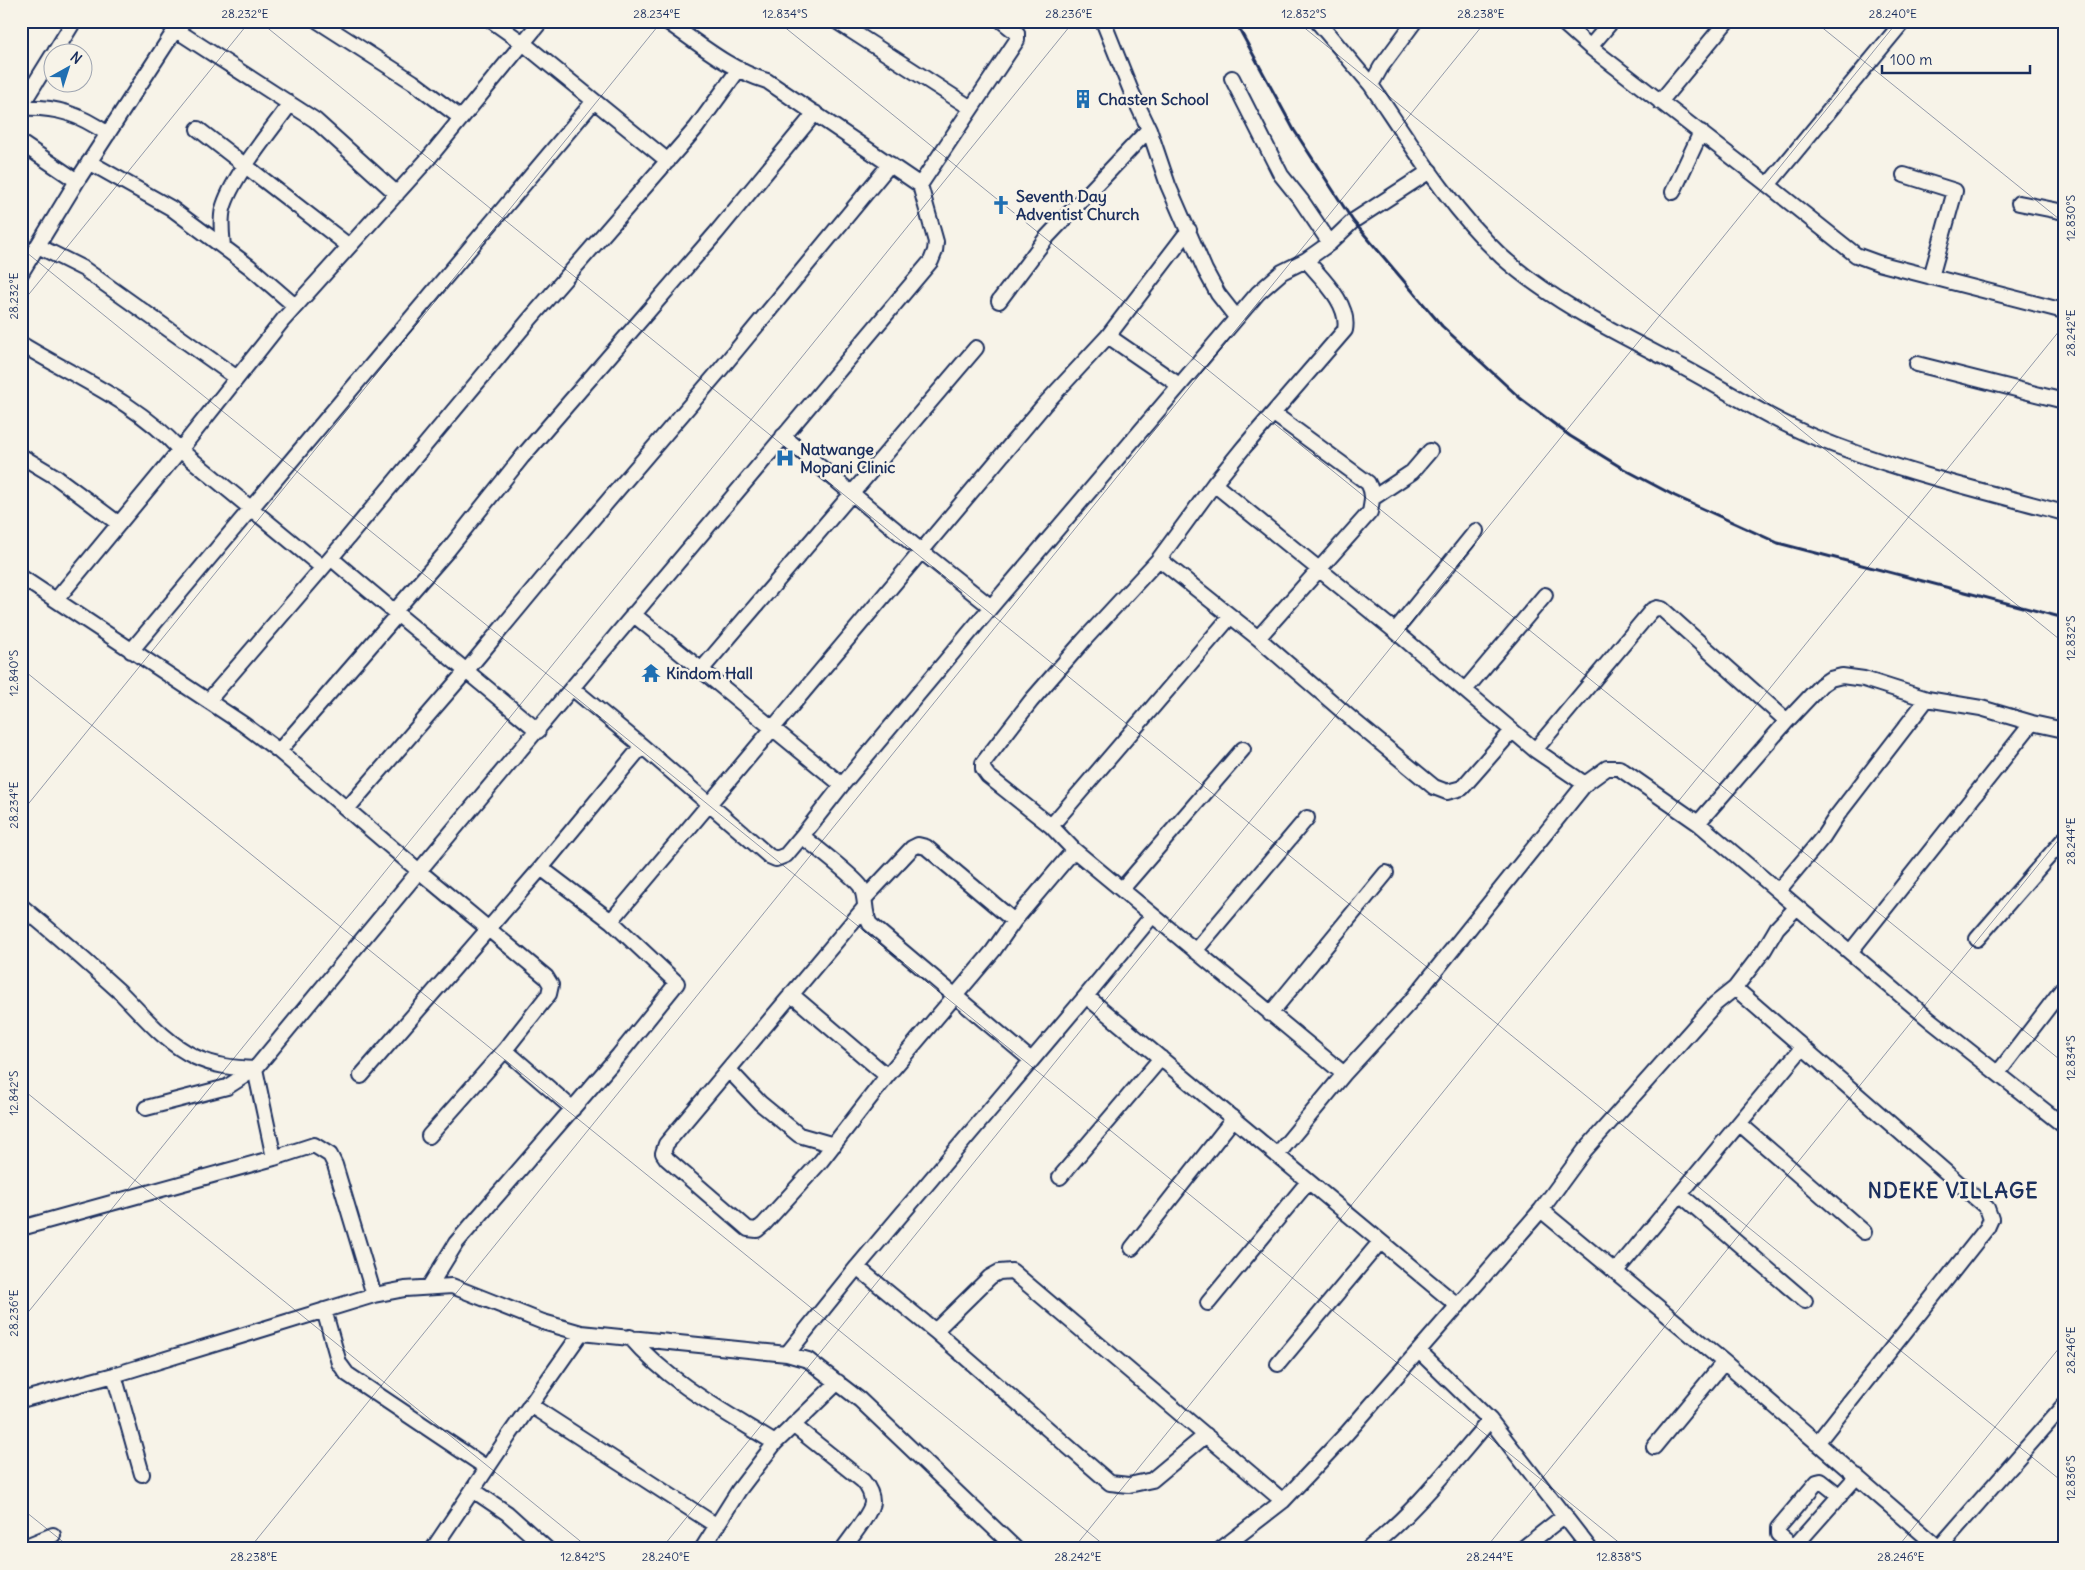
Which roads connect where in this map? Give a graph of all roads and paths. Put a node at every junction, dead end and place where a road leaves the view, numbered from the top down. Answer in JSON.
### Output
{"nodes":[{"id":1,"x":74,"y":21,"type":"edge"},
{"id":2,"x":318,"y":21,"type":"edge"},
{"id":3,"x":492,"y":21,"type":"edge"},
{"id":4,"x":541,"y":21,"type":"edge"},
{"id":5,"x":666,"y":21,"type":"edge"},
{"id":6,"x":836,"y":21,"type":"edge"},
{"id":7,"x":1002,"y":21,"type":"edge"},
{"id":8,"x":1103,"y":21,"type":"edge"},
{"id":9,"x":1317,"y":21,"type":"edge"},
{"id":10,"x":1416,"y":21,"type":"edge"},
{"id":11,"x":1561,"y":21,"type":"edge"},
{"id":12,"x":1612,"y":21,"type":"edge"},
{"id":13,"x":1726,"y":21,"type":"edge"},
{"id":14,"x":1901,"y":24,"type":"dead end"},
{"id":15,"x":178,"y":26,"type":"edge"},
{"id":16,"x":60,"y":42,"type":"edge"},
{"id":17,"x":523,"y":43,"type":"junction"},
{"id":18,"x":1590,"y":47,"type":"junction"},
{"id":19,"x":739,"y":69,"type":"junction"},
{"id":20,"x":42,"y":72,"type":"edge"},
{"id":21,"x":1232,"y":78,"type":"dead end"},
{"id":22,"x":1371,"y":85,"type":"junction"},
{"id":23,"x":594,"y":101,"type":"junction"},
{"id":24,"x":1660,"y":102,"type":"junction"},
{"id":25,"x":290,"y":104,"type":"junction"},
{"id":26,"x":21,"y":107,"type":"edge"},
{"id":27,"x":971,"y":108,"type":"junction"},
{"id":28,"x":814,"y":113,"type":"junction"},
{"id":29,"x":461,"y":118,"type":"junction"},
{"id":30,"x":198,"y":129,"type":"dead end"},
{"id":31,"x":1149,"y":129,"type":"junction"},
{"id":32,"x":1701,"y":132,"type":"junction"},
{"id":33,"x":108,"y":134,"type":"junction"},
{"id":34,"x":21,"y":143,"type":"edge"},
{"id":35,"x":668,"y":161,"type":"junction"},
{"id":36,"x":89,"y":162,"type":"junction"},
{"id":37,"x":890,"y":164,"type":"junction"},
{"id":38,"x":246,"y":166,"type":"junction"},
{"id":39,"x":1430,"y":171,"type":"junction"},
{"id":40,"x":1904,"y":175,"type":"dead end"},
{"id":41,"x":77,"y":181,"type":"junction"},
{"id":42,"x":920,"y":185,"type":"junction"},
{"id":43,"x":1768,"y":185,"type":"junction"},
{"id":44,"x":1673,"y":192,"type":"dead end"},
{"id":45,"x":398,"y":194,"type":"junction"},
{"id":46,"x":2019,"y":203,"type":"dead end"},
{"id":47,"x":2064,"y":212,"type":"edge"},
{"id":48,"x":1188,"y":230,"type":"junction"},
{"id":49,"x":1330,"y":243,"type":"junction"},
{"id":50,"x":38,"y":246,"type":"junction"},
{"id":51,"x":350,"y":246,"type":"junction"},
{"id":52,"x":224,"y":247,"type":"junction"},
{"id":53,"x":1306,"y":260,"type":"junction"},
{"id":54,"x":21,"y":273,"type":"edge"},
{"id":55,"x":1931,"y":277,"type":"junction"},
{"id":56,"x":998,"y":301,"type":"dead end"},
{"id":57,"x":295,"y":306,"type":"junction"},
{"id":58,"x":2064,"y":311,"type":"edge"},
{"id":59,"x":1236,"y":317,"type":"junction"},
{"id":60,"x":1108,"y":336,"type":"junction"},
{"id":61,"x":21,"y":344,"type":"edge"},
{"id":62,"x":976,"y":348,"type":"dead end"},
{"id":63,"x":1916,"y":364,"type":"dead end"},
{"id":64,"x":237,"y":378,"type":"junction"},
{"id":65,"x":1179,"y":385,"type":"junction"},
{"id":66,"x":2064,"y":401,"type":"edge"},
{"id":67,"x":1274,"y":414,"type":"junction"},
{"id":68,"x":783,"y":436,"type":"junction"},
{"id":69,"x":180,"y":450,"type":"junction"},
{"id":70,"x":1430,"y":451,"type":"dead end"},
{"id":71,"x":21,"y":456,"type":"edge"},
{"id":72,"x":1214,"y":484,"type":"junction"},
{"id":73,"x":852,"y":493,"type":"junction"},
{"id":74,"x":1373,"y":498,"type":"junction"},
{"id":75,"x":251,"y":509,"type":"junction"},
{"id":76,"x":2064,"y":513,"type":"edge"},
{"id":77,"x":119,"y":524,"type":"junction"},
{"id":78,"x":1476,"y":531,"type":"dead end"},
{"id":79,"x":920,"y":551,"type":"junction"},
{"id":80,"x":1159,"y":559,"type":"junction"},
{"id":81,"x":327,"y":563,"type":"junction"},
{"id":82,"x":1318,"y":570,"type":"junction"},
{"id":83,"x":21,"y":577,"type":"edge"},
{"id":84,"x":1545,"y":595,"type":"dead end"},
{"id":85,"x":56,"y":600,"type":"junction"},
{"id":86,"x":991,"y":607,"type":"junction"},
{"id":87,"x":395,"y":613,"type":"junction"},
{"id":88,"x":633,"y":614,"type":"junction"},
{"id":89,"x":1230,"y":617,"type":"junction"},
{"id":90,"x":1395,"y":630,"type":"junction"},
{"id":91,"x":1258,"y":638,"type":"junction"},
{"id":92,"x":131,"y":650,"type":"junction"},
{"id":93,"x":702,"y":669,"type":"junction"},
{"id":94,"x":467,"y":670,"type":"junction"},
{"id":95,"x":572,"y":688,"type":"junction"},
{"id":96,"x":1465,"y":690,"type":"junction"},
{"id":97,"x":1927,"y":699,"type":"junction"},
{"id":98,"x":208,"y":701,"type":"junction"},
{"id":99,"x":1786,"y":721,"type":"junction"},
{"id":100,"x":2032,"y":723,"type":"junction"},
{"id":101,"x":772,"y":729,"type":"junction"},
{"id":102,"x":2064,"y":730,"type":"edge"},
{"id":103,"x":538,"y":731,"type":"junction"},
{"id":104,"x":1512,"y":731,"type":"junction"},
{"id":105,"x":642,"y":746,"type":"junction"},
{"id":106,"x":1243,"y":749,"type":"dead end"},
{"id":107,"x":1535,"y":750,"type":"junction"},
{"id":108,"x":278,"y":751,"type":"junction"},
{"id":109,"x":1585,"y":784,"type":"junction"},
{"id":110,"x":842,"y":786,"type":"junction"},
{"id":111,"x":708,"y":804,"type":"junction"},
{"id":112,"x":347,"y":809,"type":"junction"},
{"id":113,"x":1306,"y":818,"type":"dead end"},
{"id":114,"x":1698,"y":823,"type":"junction"},
{"id":115,"x":1051,"y":826,"type":"junction"},
{"id":116,"x":802,"y":836,"type":"junction"},
{"id":117,"x":2064,"y":839,"type":"edge"},
{"id":118,"x":1074,"y":850,"type":"junction"},
{"id":119,"x":541,"y":868,"type":"junction"},
{"id":120,"x":419,"y":871,"type":"junction"},
{"id":121,"x":1386,"y":873,"type":"dead end"},
{"id":122,"x":1122,"y":889,"type":"junction"},
{"id":123,"x":1778,"y":892,"type":"junction"},
{"id":124,"x":865,"y":903,"type":"junction"},
{"id":125,"x":21,"y":906,"type":"edge"},
{"id":126,"x":1796,"y":908,"type":"junction"},
{"id":127,"x":1152,"y":916,"type":"junction"},
{"id":128,"x":611,"y":921,"type":"junction"},
{"id":129,"x":1014,"y":921,"type":"junction"},
{"id":130,"x":487,"y":928,"type":"junction"},
{"id":131,"x":1977,"y":939,"type":"dead end"},
{"id":132,"x":1195,"y":951,"type":"junction"},
{"id":133,"x":1851,"y":951,"type":"junction"},
{"id":134,"x":2064,"y":987,"type":"edge"},
{"id":135,"x":1735,"y":988,"type":"junction"},
{"id":136,"x":791,"y":994,"type":"junction"},
{"id":137,"x":1086,"y":996,"type":"junction"},
{"id":138,"x":955,"y":997,"type":"junction"},
{"id":139,"x":1270,"y":1014,"type":"junction"},
{"id":140,"x":1802,"y":1048,"type":"junction"},
{"id":141,"x":505,"y":1050,"type":"junction"},
{"id":142,"x":1161,"y":1058,"type":"junction"},
{"id":143,"x":1031,"y":1060,"type":"junction"},
{"id":144,"x":255,"y":1069,"type":"junction"},
{"id":145,"x":729,"y":1070,"type":"junction"},
{"id":146,"x":1998,"y":1073,"type":"junction"},
{"id":147,"x":1344,"y":1074,"type":"junction"},
{"id":148,"x":361,"y":1076,"type":"dead end"},
{"id":149,"x":887,"y":1076,"type":"junction"},
{"id":150,"x":146,"y":1108,"type":"dead end"},
{"id":151,"x":573,"y":1109,"type":"junction"},
{"id":152,"x":1234,"y":1118,"type":"junction"},
{"id":153,"x":1740,"y":1124,"type":"junction"},
{"id":154,"x":2064,"y":1126,"type":"edge"},
{"id":155,"x":429,"y":1136,"type":"dead end"},
{"id":156,"x":834,"y":1145,"type":"junction"},
{"id":157,"x":1277,"y":1155,"type":"junction"},
{"id":158,"x":274,"y":1158,"type":"junction"},
{"id":159,"x":1060,"y":1177,"type":"dead end"},
{"id":160,"x":1308,"y":1182,"type":"junction"},
{"id":161,"x":1681,"y":1195,"type":"junction"},
{"id":162,"x":1541,"y":1210,"type":"junction"},
{"id":163,"x":21,"y":1228,"type":"edge"},
{"id":164,"x":1864,"y":1232,"type":"dead end"},
{"id":165,"x":1380,"y":1242,"type":"junction"},
{"id":166,"x":1132,"y":1248,"type":"dead end"},
{"id":167,"x":857,"y":1267,"type":"junction"},
{"id":168,"x":1616,"y":1272,"type":"junction"},
{"id":169,"x":429,"y":1287,"type":"junction"},
{"id":170,"x":374,"y":1296,"type":"junction"},
{"id":171,"x":1805,"y":1301,"type":"dead end"},
{"id":172,"x":1208,"y":1304,"type":"dead end"},
{"id":173,"x":1458,"y":1306,"type":"junction"},
{"id":174,"x":324,"y":1310,"type":"junction"},
{"id":175,"x":935,"y":1331,"type":"junction"},
{"id":176,"x":581,"y":1333,"type":"junction"},
{"id":177,"x":630,"y":1338,"type":"junction"},
{"id":178,"x":1419,"y":1351,"type":"junction"},
{"id":179,"x":787,"y":1354,"type":"junction"},
{"id":180,"x":1724,"y":1362,"type":"junction"},
{"id":181,"x":1278,"y":1364,"type":"dead end"},
{"id":182,"x":114,"y":1375,"type":"junction"},
{"id":183,"x":838,"y":1382,"type":"junction"},
{"id":184,"x":21,"y":1400,"type":"edge"},
{"id":185,"x":530,"y":1405,"type":"junction"},
{"id":186,"x":2064,"y":1405,"type":"edge"},
{"id":187,"x":1490,"y":1420,"type":"junction"},
{"id":188,"x":793,"y":1425,"type":"junction"},
{"id":189,"x":1206,"y":1434,"type":"junction"},
{"id":190,"x":1817,"y":1442,"type":"junction"},
{"id":191,"x":775,"y":1443,"type":"junction"},
{"id":192,"x":1654,"y":1447,"type":"dead end"},
{"id":193,"x":487,"y":1468,"type":"junction"},
{"id":194,"x":142,"y":1474,"type":"dead end"},
{"id":195,"x":1857,"y":1476,"type":"junction"},
{"id":196,"x":473,"y":1490,"type":"junction"},
{"id":197,"x":1840,"y":1496,"type":"junction"},
{"id":198,"x":1283,"y":1501,"type":"junction"},
{"id":199,"x":1565,"y":1515,"type":"junction"},
{"id":200,"x":716,"y":1526,"type":"junction"},
{"id":201,"x":53,"y":1535,"type":"dead end"},
{"id":202,"x":21,"y":1548,"type":"edge"},
{"id":203,"x":1795,"y":1548,"type":"edge"},
{"id":204,"x":1939,"y":1548,"type":"edge"},
{"id":205,"x":434,"y":1549,"type":"edge"},
{"id":206,"x":547,"y":1549,"type":"edge"},
{"id":207,"x":702,"y":1549,"type":"edge"},
{"id":208,"x":842,"y":1549,"type":"edge"},
{"id":209,"x":1016,"y":1549,"type":"edge"},
{"id":210,"x":1221,"y":1549,"type":"edge"},
{"id":211,"x":1368,"y":1549,"type":"edge"},
{"id":212,"x":1522,"y":1549,"type":"edge"},
{"id":213,"x":1590,"y":1549,"type":"edge"}],
"edges":[{"from":1,"to":16,"type":"street"},
{"from":2,"to":29,"type":"street"},
{"from":3,"to":17,"type":"street"},
{"from":4,"to":17,"type":"street"},
{"from":5,"to":19,"type":"street"},
{"from":6,"to":27,"type":"street"},
{"from":7,"to":27,"type":"street"},
{"from":8,"to":31,"type":"street"},
{"from":9,"to":22,"type":"street"},
{"from":10,"to":22,"type":"street"},
{"from":11,"to":18,"type":"street"},
{"from":12,"to":18,"type":"street"},
{"from":13,"to":24,"type":"street"},
{"from":14,"to":43,"type":"street"},
{"from":15,"to":25,"type":"street"},
{"from":15,"to":33,"type":"street"},
{"from":17,"to":23,"type":"street"},
{"from":17,"to":29,"type":"street"},
{"from":18,"to":24,"type":"street"},
{"from":19,"to":28,"type":"street"},
{"from":19,"to":35,"type":"street"},
{"from":20,"to":26,"type":"street"},
{"from":21,"to":49,"type":"street"},
{"from":22,"to":39,"type":"street"},
{"from":23,"to":35,"type":"street"},
{"from":23,"to":75,"type":"street"},
{"from":24,"to":32,"type":"street"},
{"from":25,"to":38,"type":"street"},
{"from":25,"to":45,"type":"street"},
{"from":26,"to":33,"type":"street"},
{"from":27,"to":42,"type":"street"},
{"from":28,"to":37,"type":"street"},
{"from":28,"to":87,"type":"street"},
{"from":29,"to":45,"type":"street"},
{"from":30,"to":38,"type":"street"},
{"from":31,"to":48,"type":"street"},
{"from":31,"to":56,"type":"street"},
{"from":32,"to":43,"type":"street"},
{"from":32,"to":44,"type":"street"},
{"from":33,"to":36,"type":"street"},
{"from":34,"to":41,"type":"street"},
{"from":35,"to":81,"type":"street"},
{"from":36,"to":41,"type":"street"},
{"from":36,"to":52,"type":"street"},
{"from":37,"to":42,"type":"street"},
{"from":37,"to":94,"type":"street"},
{"from":38,"to":51,"type":"street"},
{"from":38,"to":52,"type":"street"},
{"from":39,"to":49,"type":"street"},
{"from":39,"to":76,"type":"street"},
{"from":40,"to":55,"type":"street"},
{"from":41,"to":50,"type":"street"},
{"from":42,"to":68,"type":"street"},
{"from":43,"to":55,"type":"street"},
{"from":45,"to":51,"type":"street"},
{"from":46,"to":47,"type":"street"},
{"from":48,"to":59,"type":"street"},
{"from":48,"to":60,"type":"street"},
{"from":49,"to":53,"type":"street"},
{"from":50,"to":54,"type":"street"},
{"from":50,"to":64,"type":"street"},
{"from":51,"to":57,"type":"street"},
{"from":52,"to":57,"type":"street"},
{"from":53,"to":59,"type":"street"},
{"from":53,"to":67,"type":"street"},
{"from":55,"to":58,"type":"street"},
{"from":57,"to":64,"type":"street"},
{"from":59,"to":65,"type":"street"},
{"from":60,"to":65,"type":"street"},
{"from":60,"to":79,"type":"street"},
{"from":61,"to":69,"type":"street"},
{"from":62,"to":73,"type":"street"},
{"from":63,"to":66,"type":"street"},
{"from":64,"to":69,"type":"street"},
{"from":65,"to":86,"type":"street"},
{"from":67,"to":72,"type":"street"},
{"from":67,"to":74,"type":"street"},
{"from":68,"to":73,"type":"street"},
{"from":68,"to":88,"type":"street"},
{"from":69,"to":75,"type":"street"},
{"from":69,"to":77,"type":"street"},
{"from":70,"to":74,"type":"street"},
{"from":71,"to":77,"type":"street"},
{"from":72,"to":80,"type":"street"},
{"from":72,"to":82,"type":"street"},
{"from":73,"to":79,"type":"street"},
{"from":73,"to":93,"type":"street"},
{"from":74,"to":82,"type":"street"},
{"from":75,"to":81,"type":"street"},
{"from":75,"to":92,"type":"street"},
{"from":77,"to":85,"type":"street"},
{"from":78,"to":90,"type":"street"},
{"from":79,"to":86,"type":"street"},
{"from":79,"to":101,"type":"street"},
{"from":80,"to":89,"type":"street"},
{"from":80,"to":115,"type":"street"},
{"from":81,"to":87,"type":"street"},
{"from":81,"to":98,"type":"street"},
{"from":82,"to":90,"type":"street"},
{"from":82,"to":91,"type":"street"},
{"from":83,"to":85,"type":"street"},
{"from":84,"to":96,"type":"street"},
{"from":85,"to":92,"type":"street"},
{"from":86,"to":110,"type":"street"},
{"from":87,"to":94,"type":"street"},
{"from":87,"to":108,"type":"street"},
{"from":88,"to":93,"type":"street"},
{"from":88,"to":95,"type":"street"},
{"from":89,"to":91,"type":"street"},
{"from":89,"to":115,"type":"street"},
{"from":90,"to":96,"type":"street"},
{"from":91,"to":104,"type":"street"},
{"from":92,"to":98,"type":"street"},
{"from":93,"to":101,"type":"street"},
{"from":94,"to":103,"type":"street"},
{"from":94,"to":112,"type":"street"},
{"from":95,"to":103,"type":"street"},
{"from":95,"to":105,"type":"street"},
{"from":96,"to":104,"type":"street"},
{"from":97,"to":99,"type":"street"},
{"from":97,"to":100,"type":"street"},
{"from":97,"to":123,"type":"street"},
{"from":98,"to":108,"type":"street"},
{"from":99,"to":107,"type":"street"},
{"from":99,"to":114,"type":"street"},
{"from":100,"to":102,"type":"street"},
{"from":100,"to":133,"type":"street"},
{"from":101,"to":110,"type":"street"},
{"from":101,"to":111,"type":"street"},
{"from":103,"to":120,"type":"street"},
{"from":104,"to":107,"type":"street"},
{"from":105,"to":111,"type":"street"},
{"from":105,"to":119,"type":"street"},
{"from":106,"to":122,"type":"street"},
{"from":107,"to":109,"type":"street"},
{"from":108,"to":112,"type":"street"},
{"from":109,"to":114,"type":"street"},
{"from":109,"to":147,"type":"street"},
{"from":110,"to":116,"type":"street"},
{"from":111,"to":116,"type":"street"},
{"from":111,"to":128,"type":"street"},
{"from":112,"to":120,"type":"street"},
{"from":113,"to":132,"type":"street"},
{"from":114,"to":123,"type":"street"},
{"from":115,"to":118,"type":"street"},
{"from":116,"to":124,"type":"street"},
{"from":117,"to":131,"type":"street"},
{"from":118,"to":122,"type":"street"},
{"from":118,"to":129,"type":"street"},
{"from":119,"to":128,"type":"street"},
{"from":119,"to":130,"type":"street"},
{"from":120,"to":130,"type":"street"},
{"from":120,"to":144,"type":"street"},
{"from":121,"to":139,"type":"street"},
{"from":122,"to":127,"type":"street"},
{"from":123,"to":126,"type":"street"},
{"from":124,"to":129,"type":"street"},
{"from":124,"to":136,"type":"street"},
{"from":124,"to":138,"type":"street"},
{"from":125,"to":144,"type":"street"},
{"from":126,"to":133,"type":"street"},
{"from":126,"to":135,"type":"street"},
{"from":127,"to":132,"type":"street"},
{"from":127,"to":137,"type":"street"},
{"from":128,"to":151,"type":"street"},
{"from":129,"to":138,"type":"street"},
{"from":130,"to":141,"type":"street"},
{"from":130,"to":148,"type":"street"},
{"from":132,"to":139,"type":"street"},
{"from":133,"to":146,"type":"street"},
{"from":134,"to":146,"type":"street"},
{"from":135,"to":140,"type":"street"},
{"from":135,"to":162,"type":"street"},
{"from":136,"to":145,"type":"street"},
{"from":136,"to":149,"type":"street"},
{"from":137,"to":142,"type":"street"},
{"from":137,"to":143,"type":"street"},
{"from":138,"to":143,"type":"street"},
{"from":138,"to":149,"type":"street"},
{"from":139,"to":147,"type":"street"},
{"from":140,"to":153,"type":"street"},
{"from":140,"to":190,"type":"street"},
{"from":141,"to":151,"type":"street"},
{"from":141,"to":155,"type":"street"},
{"from":142,"to":152,"type":"street"},
{"from":142,"to":159,"type":"street"},
{"from":143,"to":167,"type":"street"},
{"from":144,"to":150,"type":"street"},
{"from":144,"to":158,"type":"street"},
{"from":145,"to":156,"type":"street"},
{"from":145,"to":156,"type":"street"},
{"from":146,"to":154,"type":"street"},
{"from":147,"to":157,"type":"street"},
{"from":149,"to":156,"type":"street"},
{"from":151,"to":169,"type":"street"},
{"from":152,"to":157,"type":"street"},
{"from":152,"to":166,"type":"street"},
{"from":153,"to":161,"type":"street"},
{"from":153,"to":164,"type":"street"},
{"from":157,"to":160,"type":"street"},
{"from":158,"to":163,"type":"street"},
{"from":158,"to":170,"type":"street"},
{"from":160,"to":165,"type":"street"},
{"from":160,"to":172,"type":"street"},
{"from":161,"to":168,"type":"street"},
{"from":161,"to":171,"type":"street"},
{"from":162,"to":168,"type":"street"},
{"from":162,"to":173,"type":"street"},
{"from":165,"to":173,"type":"street"},
{"from":165,"to":181,"type":"street"},
{"from":167,"to":175,"type":"street"},
{"from":167,"to":179,"type":"street"},
{"from":168,"to":180,"type":"street"},
{"from":169,"to":170,"type":"street"},
{"from":169,"to":176,"type":"street"},
{"from":170,"to":174,"type":"street"},
{"from":173,"to":178,"type":"street"},
{"from":174,"to":182,"type":"street"},
{"from":174,"to":193,"type":"street"},
{"from":175,"to":189,"type":"street"},
{"from":175,"to":189,"type":"street"},
{"from":176,"to":177,"type":"street"},
{"from":176,"to":185,"type":"street"},
{"from":177,"to":179,"type":"street"},
{"from":177,"to":191,"type":"street"},
{"from":178,"to":187,"type":"street"},
{"from":178,"to":198,"type":"street"},
{"from":179,"to":183,"type":"street"},
{"from":180,"to":190,"type":"street"},
{"from":180,"to":192,"type":"street"},
{"from":182,"to":184,"type":"street"},
{"from":182,"to":194,"type":"street"},
{"from":183,"to":188,"type":"street"},
{"from":183,"to":209,"type":"street"},
{"from":185,"to":193,"type":"street"},
{"from":185,"to":200,"type":"street"},
{"from":186,"to":204,"type":"street"},
{"from":187,"to":199,"type":"street"},
{"from":187,"to":211,"type":"street"},
{"from":188,"to":191,"type":"street"},
{"from":188,"to":208,"type":"street"},
{"from":189,"to":198,"type":"street"},
{"from":190,"to":195,"type":"street"},
{"from":191,"to":200,"type":"street"},
{"from":193,"to":196,"type":"street"},
{"from":195,"to":197,"type":"street"},
{"from":195,"to":204,"type":"street"},
{"from":196,"to":205,"type":"street"},
{"from":196,"to":206,"type":"street"},
{"from":197,"to":203,"type":"street"},
{"from":197,"to":203,"type":"street"},
{"from":198,"to":210,"type":"street"},
{"from":199,"to":212,"type":"street"},
{"from":199,"to":213,"type":"street"},
{"from":200,"to":207,"type":"street"},
{"from":201,"to":202,"type":"street"}]}
